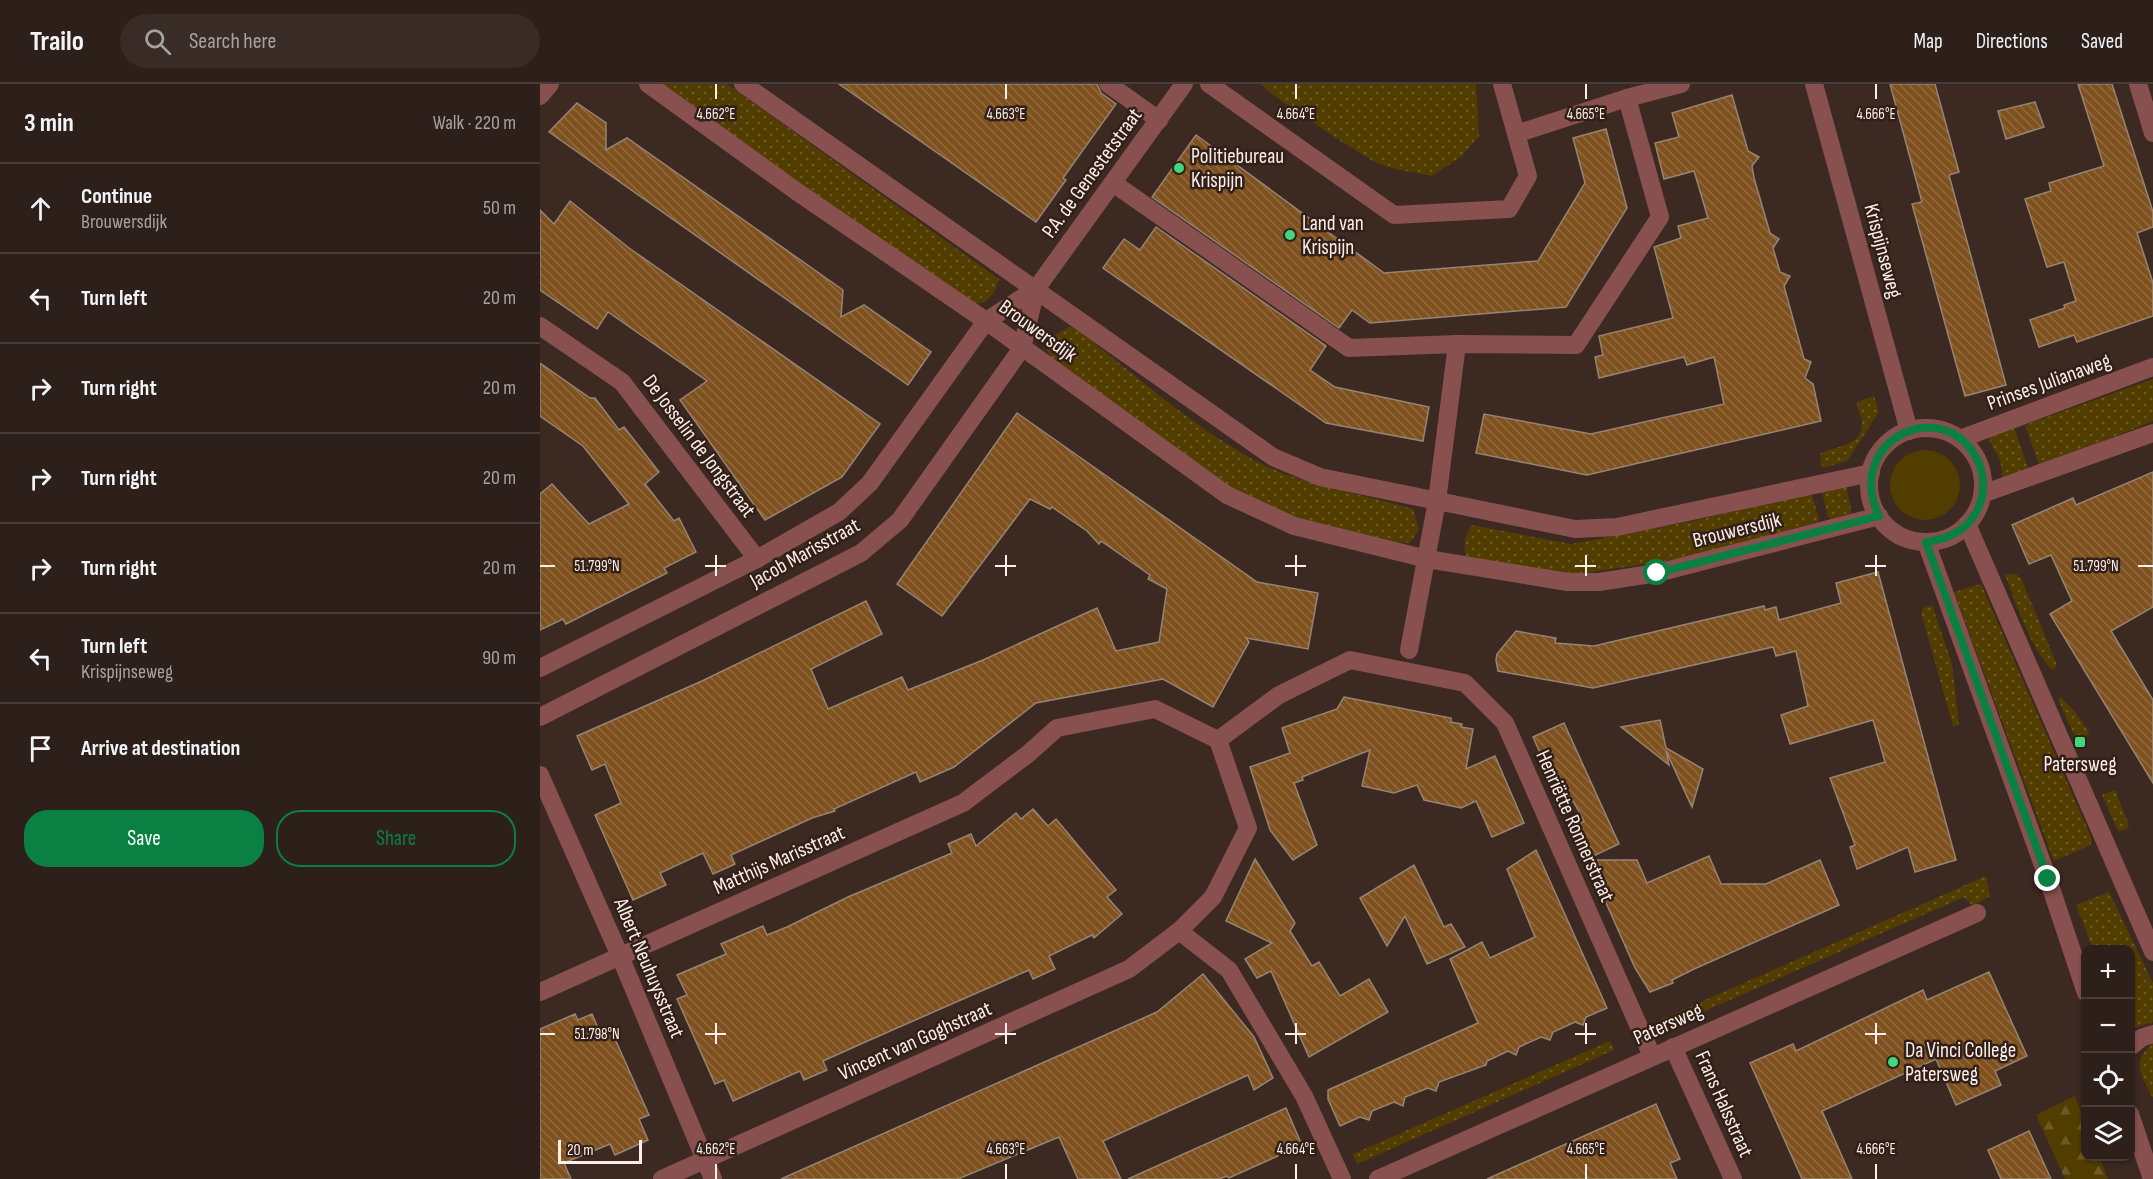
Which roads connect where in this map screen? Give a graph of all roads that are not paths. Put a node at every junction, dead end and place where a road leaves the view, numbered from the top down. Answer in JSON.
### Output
{"nodes":[{"id":1,"x":550,"y":84,"type":"edge"},
{"id":2,"x":648,"y":84,"type":"edge"},
{"id":3,"x":743,"y":84,"type":"edge"},
{"id":4,"x":1108,"y":84,"type":"edge"},
{"id":5,"x":1184,"y":84,"type":"edge"},
{"id":6,"x":1209,"y":84,"type":"edge"},
{"id":7,"x":1502,"y":84,"type":"edge"},
{"id":8,"x":1681,"y":84,"type":"edge"},
{"id":9,"x":1814,"y":84,"type":"edge"},
{"id":10,"x":2138,"y":84,"type":"edge"},
{"id":11,"x":540,"y":96,"type":"edge"},
{"id":12,"x":1627,"y":98,"type":"junction"},
{"id":13,"x":1159,"y":120,"type":"junction"},
{"id":14,"x":2153,"y":133,"type":"edge"},
{"id":15,"x":1516,"y":134,"type":"junction"},
{"id":16,"x":1113,"y":183,"type":"junction"},
{"id":17,"x":1036,"y":289,"type":"junction"},
{"id":18,"x":986,"y":321,"type":"junction"},
{"id":19,"x":540,"y":326,"type":"edge"},
{"id":20,"x":1457,"y":344,"type":"junction"},
{"id":21,"x":1022,"y":348,"type":"junction"},
{"id":22,"x":2153,"y":367,"type":"edge"},
{"id":23,"x":1909,"y":431,"type":"junction"},
{"id":24,"x":2153,"y":433,"type":"edge"},
{"id":25,"x":1960,"y":439,"type":"junction"},
{"id":26,"x":1871,"y":473,"type":"junction"},
{"id":27,"x":1982,"y":494,"type":"junction"},
{"id":28,"x":1437,"y":501,"type":"junction"},
{"id":29,"x":1879,"y":516,"type":"junction"},
{"id":30,"x":1967,"y":524,"type":"junction"},
{"id":31,"x":1926,"y":542,"type":"junction"},
{"id":32,"x":757,"y":558,"type":"junction"},
{"id":33,"x":1427,"y":559,"type":"junction"},
{"id":34,"x":1409,"y":650,"type":"dead end"},
{"id":35,"x":540,"y":668,"type":"edge"},
{"id":36,"x":540,"y":717,"type":"edge"},
{"id":37,"x":1218,"y":740,"type":"junction"},
{"id":38,"x":540,"y":775,"type":"edge"},
{"id":39,"x":1977,"y":912,"type":"dead end"},
{"id":40,"x":1179,"y":931,"type":"junction"},
{"id":41,"x":2153,"y":952,"type":"edge"},
{"id":42,"x":620,"y":956,"type":"junction"},
{"id":43,"x":2081,"y":981,"type":"edge"},
{"id":44,"x":540,"y":992,"type":"edge"},
{"id":45,"x":2153,"y":1034,"type":"edge"},
{"id":46,"x":2135,"y":1043,"type":"edge"},
{"id":47,"x":1673,"y":1047,"type":"junction"},
{"id":48,"x":1652,"y":1056,"type":"junction"},
{"id":49,"x":2135,"y":1129,"type":"edge"},
{"id":50,"x":705,"y":1160,"type":"junction"},
{"id":51,"x":1398,"y":1175,"type":"edge"},
{"id":52,"x":662,"y":1179,"type":"edge"},
{"id":53,"x":713,"y":1179,"type":"edge"},
{"id":54,"x":1342,"y":1179,"type":"edge"},
{"id":55,"x":1378,"y":1179,"type":"edge"},
{"id":56,"x":1733,"y":1179,"type":"edge"},
{"id":57,"x":2152,"y":1179,"type":"edge"}],
"edges":[{"from":1,"to":11,"type":"street"},
{"from":2,"to":18,"type":"street","name":"Brouwersdijk"},
{"from":3,"to":17,"type":"street","name":"Brouwersdijk"},
{"from":4,"to":13,"type":"street"},
{"from":5,"to":13,"type":"street","name":"P.A. de Genestetstraat"},
{"from":6,"to":15,"type":"street"},
{"from":7,"to":15,"type":"street"},
{"from":8,"to":12,"type":"street"},
{"from":9,"to":23,"type":"street","name":"Krispijnseweg"},
{"from":10,"to":14,"type":"street"},
{"from":12,"to":15,"type":"street"},
{"from":12,"to":20,"type":"street"},
{"from":13,"to":16,"type":"street","name":"P.A. de Genestetstraat"},
{"from":16,"to":17,"type":"street","name":"P.A. de Genestetstraat"},
{"from":16,"to":20,"type":"street"},
{"from":17,"to":18,"type":"street"},
{"from":17,"to":21,"type":"street"},
{"from":17,"to":28,"type":"street","name":"Brouwersdijk"},
{"from":18,"to":21,"type":"street","name":"Brouwersdijk"},
{"from":18,"to":32,"type":"street","name":"Jacob Marisstraat"},
{"from":19,"to":32,"type":"street","name":"De Josselin de Jongstraat"},
{"from":20,"to":28,"type":"street"},
{"from":21,"to":33,"type":"street","name":"Brouwersdijk"},
{"from":21,"to":36,"type":"street","name":"Jacob Marisstraat"},
{"from":22,"to":25,"type":"street","name":"Prinses Julianaweg"},
{"from":23,"to":25,"type":"street"},
{"from":23,"to":26,"type":"street"},
{"from":24,"to":27,"type":"street"},
{"from":25,"to":27,"type":"street"},
{"from":26,"to":28,"type":"street","name":"Brouwersdijk"},
{"from":26,"to":29,"type":"street"},
{"from":27,"to":30,"type":"street"},
{"from":28,"to":33,"type":"street"},
{"from":29,"to":31,"type":"street"},
{"from":29,"to":33,"type":"street","name":"Brouwersdijk"},
{"from":30,"to":31,"type":"street"},
{"from":30,"to":41,"type":"street"},
{"from":31,"to":43,"type":"street"},
{"from":32,"to":35,"type":"street","name":"Jacob Marisstraat"},
{"from":33,"to":34,"type":"street"},
{"from":37,"to":40,"type":"street","name":"Vincent van Goghstraat"},
{"from":37,"to":42,"type":"street","name":"Matthijs Marisstraat"},
{"from":37,"to":48,"type":"street","name":"Henriëtte Ronnerstraat"},
{"from":38,"to":42,"type":"street","name":"Albert Neuhuysstraat"},
{"from":39,"to":47,"type":"street","name":"Patersweg"},
{"from":40,"to":50,"type":"street","name":"Vincent van Goghstraat"},
{"from":40,"to":54,"type":"street"},
{"from":42,"to":44,"type":"street","name":"Matthijs Marisstraat"},
{"from":42,"to":50,"type":"street","name":"Albert Neuhuysstraat"},
{"from":45,"to":46,"type":"street"},
{"from":47,"to":48,"type":"street","name":"Patersweg"},
{"from":47,"to":56,"type":"street","name":"Frans Halsstraat"},
{"from":48,"to":51,"type":"street","name":"Patersweg"},
{"from":49,"to":57,"type":"street"},
{"from":50,"to":52,"type":"street","name":"Vincent van Goghstraat"},
{"from":50,"to":53,"type":"street","name":"Albert Neuhuysstraat"},
{"from":51,"to":55,"type":"street","name":"Patersweg"}]}
